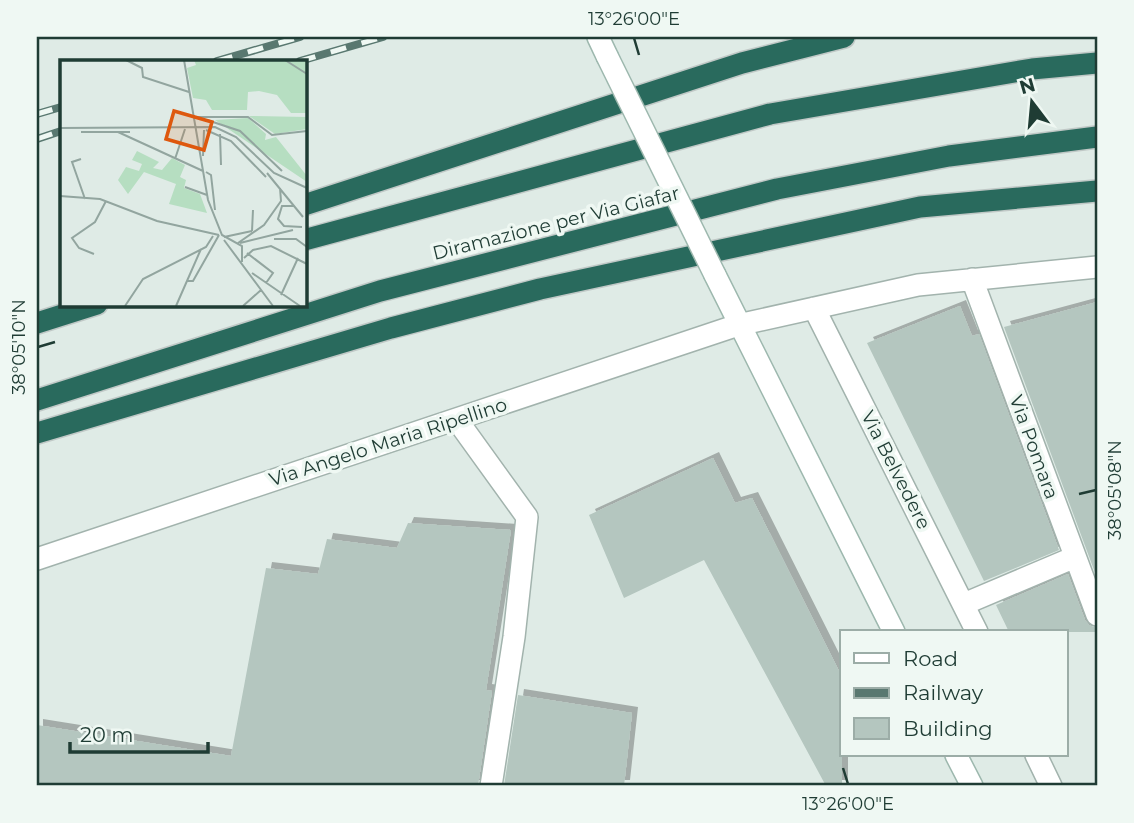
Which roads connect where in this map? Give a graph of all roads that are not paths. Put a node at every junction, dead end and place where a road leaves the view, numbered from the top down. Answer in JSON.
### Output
{"nodes":[{"id":1,"x":844,"y":37,"type":"edge"},
{"id":2,"x":603,"y":46,"type":"edge"},
{"id":3,"x":1097,"y":63,"type":"edge"},
{"id":4,"x":1097,"y":137,"type":"edge"},
{"id":5,"x":1097,"y":191,"type":"edge"},
{"id":6,"x":306,"y":204,"type":"edge"},
{"id":7,"x":306,"y":239,"type":"edge"},
{"id":8,"x":1097,"y":267,"type":"edge"},
{"id":9,"x":972,"y":279,"type":"junction"},
{"id":10,"x":60,"y":301,"type":"edge"},
{"id":11,"x":91,"y":306,"type":"edge"},
{"id":12,"x":814,"y":308,"type":"junction"},
{"id":13,"x":37,"y":312,"type":"edge"},
{"id":14,"x":37,"y":323,"type":"edge"},
{"id":15,"x":738,"y":325,"type":"junction"},
{"id":16,"x":37,"y":400,"type":"edge"},
{"id":17,"x":457,"y":420,"type":"junction"},
{"id":18,"x":37,"y":433,"type":"edge"},
{"id":19,"x":1075,"y":557,"type":"junction"},
{"id":20,"x":37,"y":559,"type":"edge"},
{"id":21,"x":964,"y":604,"type":"junction"},
{"id":22,"x":1097,"y":615,"type":"edge"},
{"id":23,"x":893,"y":630,"type":"edge"},
{"id":24,"x":976,"y":630,"type":"edge"},
{"id":25,"x":957,"y":756,"type":"edge"},
{"id":26,"x":1036,"y":756,"type":"edge"},
{"id":27,"x":491,"y":786,"type":"edge"},
{"id":28,"x":972,"y":786,"type":"edge"},
{"id":29,"x":1051,"y":786,"type":"edge"}],
"edges":[{"from":1,"to":6,"type":"highway"},
{"from":2,"to":15,"type":"street","bridge":true},
{"from":3,"to":7,"type":"highway"},
{"from":4,"to":16,"type":"highway","name":"Diramazione per Via Giafar"},
{"from":5,"to":18,"type":"highway"},
{"from":8,"to":9,"type":"street","name":"Via Angelo Maria Ripellino"},
{"from":9,"to":12,"type":"street","name":"Via Angelo Maria Ripellino"},
{"from":9,"to":19,"type":"street","name":"Via Pomara"},
{"from":10,"to":13,"type":"highway"},
{"from":11,"to":14,"type":"highway"},
{"from":12,"to":15,"type":"street","name":"Via Angelo Maria Ripellino"},
{"from":12,"to":21,"type":"street","name":"Via Belvedere"},
{"from":15,"to":17,"type":"street","name":"Via Angelo Maria Ripellino"},
{"from":15,"to":23,"type":"street"},
{"from":17,"to":20,"type":"street","name":"Via Angelo Maria Ripellino"},
{"from":17,"to":27,"type":"street"},
{"from":19,"to":21,"type":"street"},
{"from":19,"to":22,"type":"street","name":"Via Pomara"},
{"from":21,"to":24,"type":"street","name":"Via Belvedere"},
{"from":25,"to":28,"type":"street"},
{"from":26,"to":29,"type":"street"}]}
